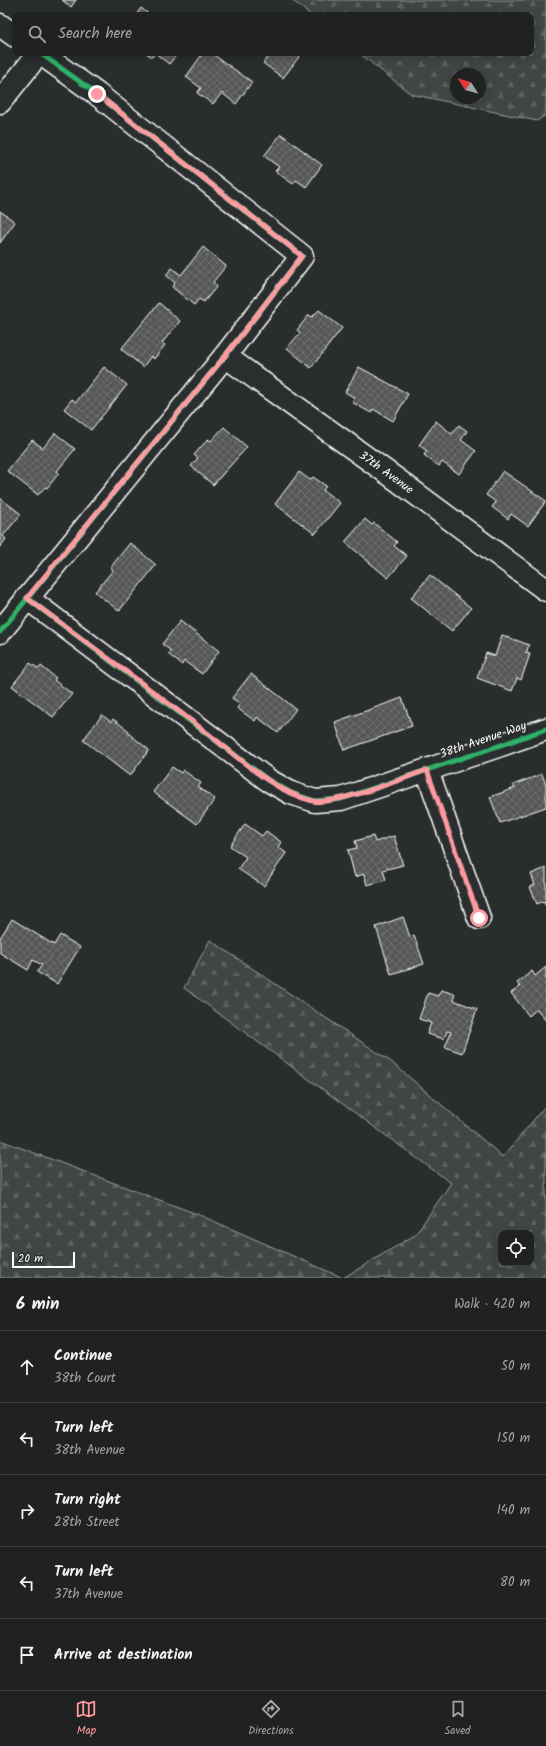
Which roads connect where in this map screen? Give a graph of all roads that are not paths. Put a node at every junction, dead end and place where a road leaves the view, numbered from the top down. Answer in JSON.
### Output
{"nodes":[{"id":1,"x":0,"y":25,"type":"edge"},
{"id":2,"x":12,"y":34,"type":"edge"},
{"id":3,"x":37,"y":56,"type":"edge"},
{"id":4,"x":43,"y":56,"type":"edge"},
{"id":5,"x":0,"y":102,"type":"edge"},
{"id":6,"x":225,"y":356,"type":"junction"},
{"id":7,"x":546,"y":590,"type":"edge"},
{"id":8,"x":27,"y":598,"type":"junction"},
{"id":9,"x":0,"y":632,"type":"edge"},
{"id":10,"x":546,"y":729,"type":"edge"},
{"id":11,"x":427,"y":770,"type":"junction"},
{"id":12,"x":479,"y":918,"type":"dead end"}],
"edges":[{"from":1,"to":2,"type":"street"},
{"from":3,"to":5,"type":"street"},
{"from":4,"to":6,"type":"street"},
{"from":6,"to":7,"type":"street","name":"37th Avenue"},
{"from":6,"to":8,"type":"street"},
{"from":8,"to":9,"type":"street"},
{"from":8,"to":11,"type":"street","name":"38th Avenue Way"},
{"from":10,"to":11,"type":"street","name":"38th Avenue Way"},
{"from":11,"to":12,"type":"street"}]}
